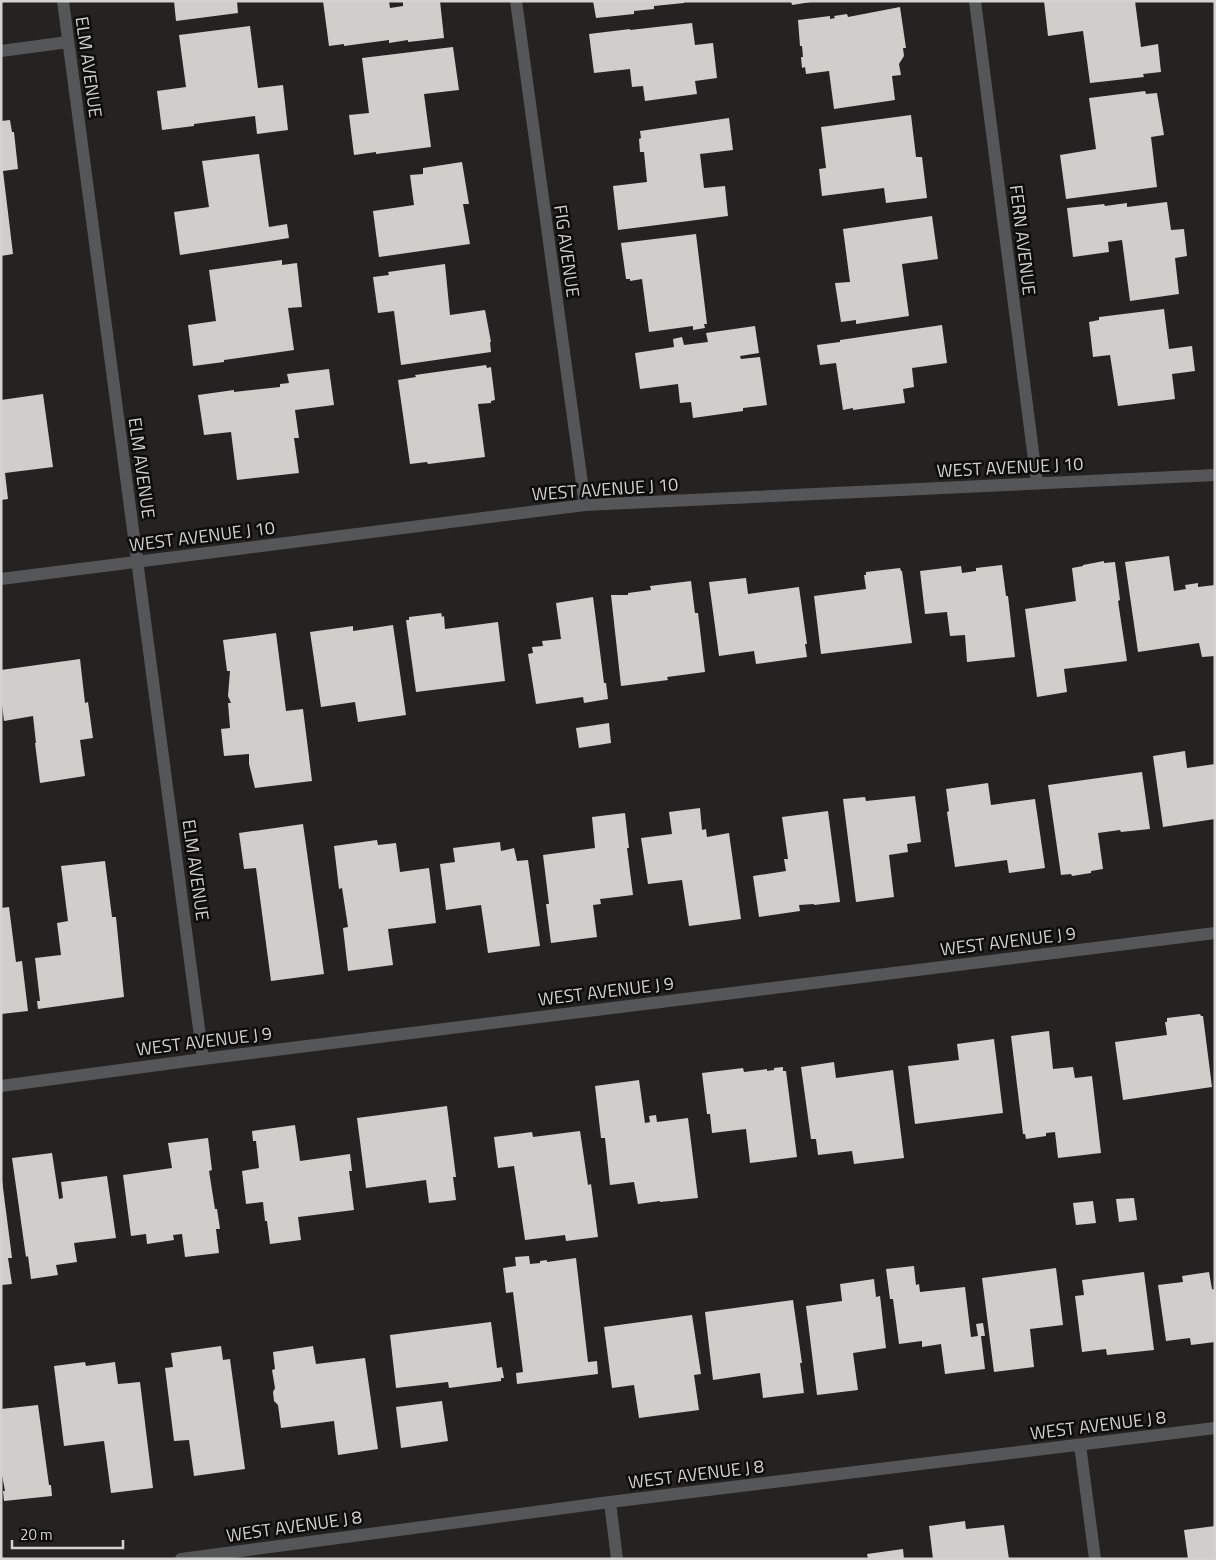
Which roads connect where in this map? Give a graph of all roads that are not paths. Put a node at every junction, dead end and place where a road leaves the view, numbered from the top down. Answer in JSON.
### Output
{"nodes":[{"id":1,"x":63,"y":1,"type":"edge"},
{"id":2,"x":516,"y":1,"type":"edge"},
{"id":3,"x":975,"y":1,"type":"edge"},
{"id":4,"x":68,"y":42,"type":"junction"},
{"id":5,"x":1,"y":51,"type":"edge"},
{"id":6,"x":1215,"y":475,"type":"edge"},
{"id":7,"x":1037,"y":483,"type":"junction"},
{"id":8,"x":584,"y":505,"type":"junction"},
{"id":9,"x":137,"y":562,"type":"junction"},
{"id":10,"x":1,"y":579,"type":"edge"},
{"id":11,"x":1215,"y":933,"type":"edge"},
{"id":12,"x":203,"y":1059,"type":"junction"},
{"id":13,"x":1,"y":1086,"type":"edge"},
{"id":14,"x":1215,"y":1428,"type":"edge"},
{"id":15,"x":1080,"y":1445,"type":"junction"},
{"id":16,"x":610,"y":1502,"type":"junction"},
{"id":17,"x":181,"y":1559,"type":"edge"},
{"id":18,"x":617,"y":1559,"type":"edge"},
{"id":19,"x":1095,"y":1559,"type":"edge"}],
"edges":[{"from":1,"to":4,"type":"street","name":"ELM AVENUE"},
{"from":2,"to":8,"type":"street","name":"FIG AVENUE"},
{"from":3,"to":7,"type":"street","name":"FERN AVENUE"},
{"from":4,"to":5,"type":"street"},
{"from":4,"to":9,"type":"street","name":"ELM AVENUE"},
{"from":6,"to":7,"type":"street","name":"WEST AVENUE J 10"},
{"from":7,"to":8,"type":"street","name":"WEST AVENUE J 10"},
{"from":8,"to":9,"type":"street","name":"WEST AVENUE J 10"},
{"from":9,"to":10,"type":"street","name":"WEST AVENUE J 10"},
{"from":9,"to":12,"type":"street","name":"ELM AVENUE"},
{"from":11,"to":12,"type":"street","name":"WEST AVENUE J 9"},
{"from":12,"to":13,"type":"street","name":"WEST AVENUE J 9"},
{"from":14,"to":15,"type":"street","name":"WEST AVENUE J 8"},
{"from":15,"to":16,"type":"street","name":"WEST AVENUE J 8"},
{"from":15,"to":19,"type":"street"},
{"from":16,"to":17,"type":"street","name":"WEST AVENUE J 8"},
{"from":16,"to":18,"type":"street"}]}
